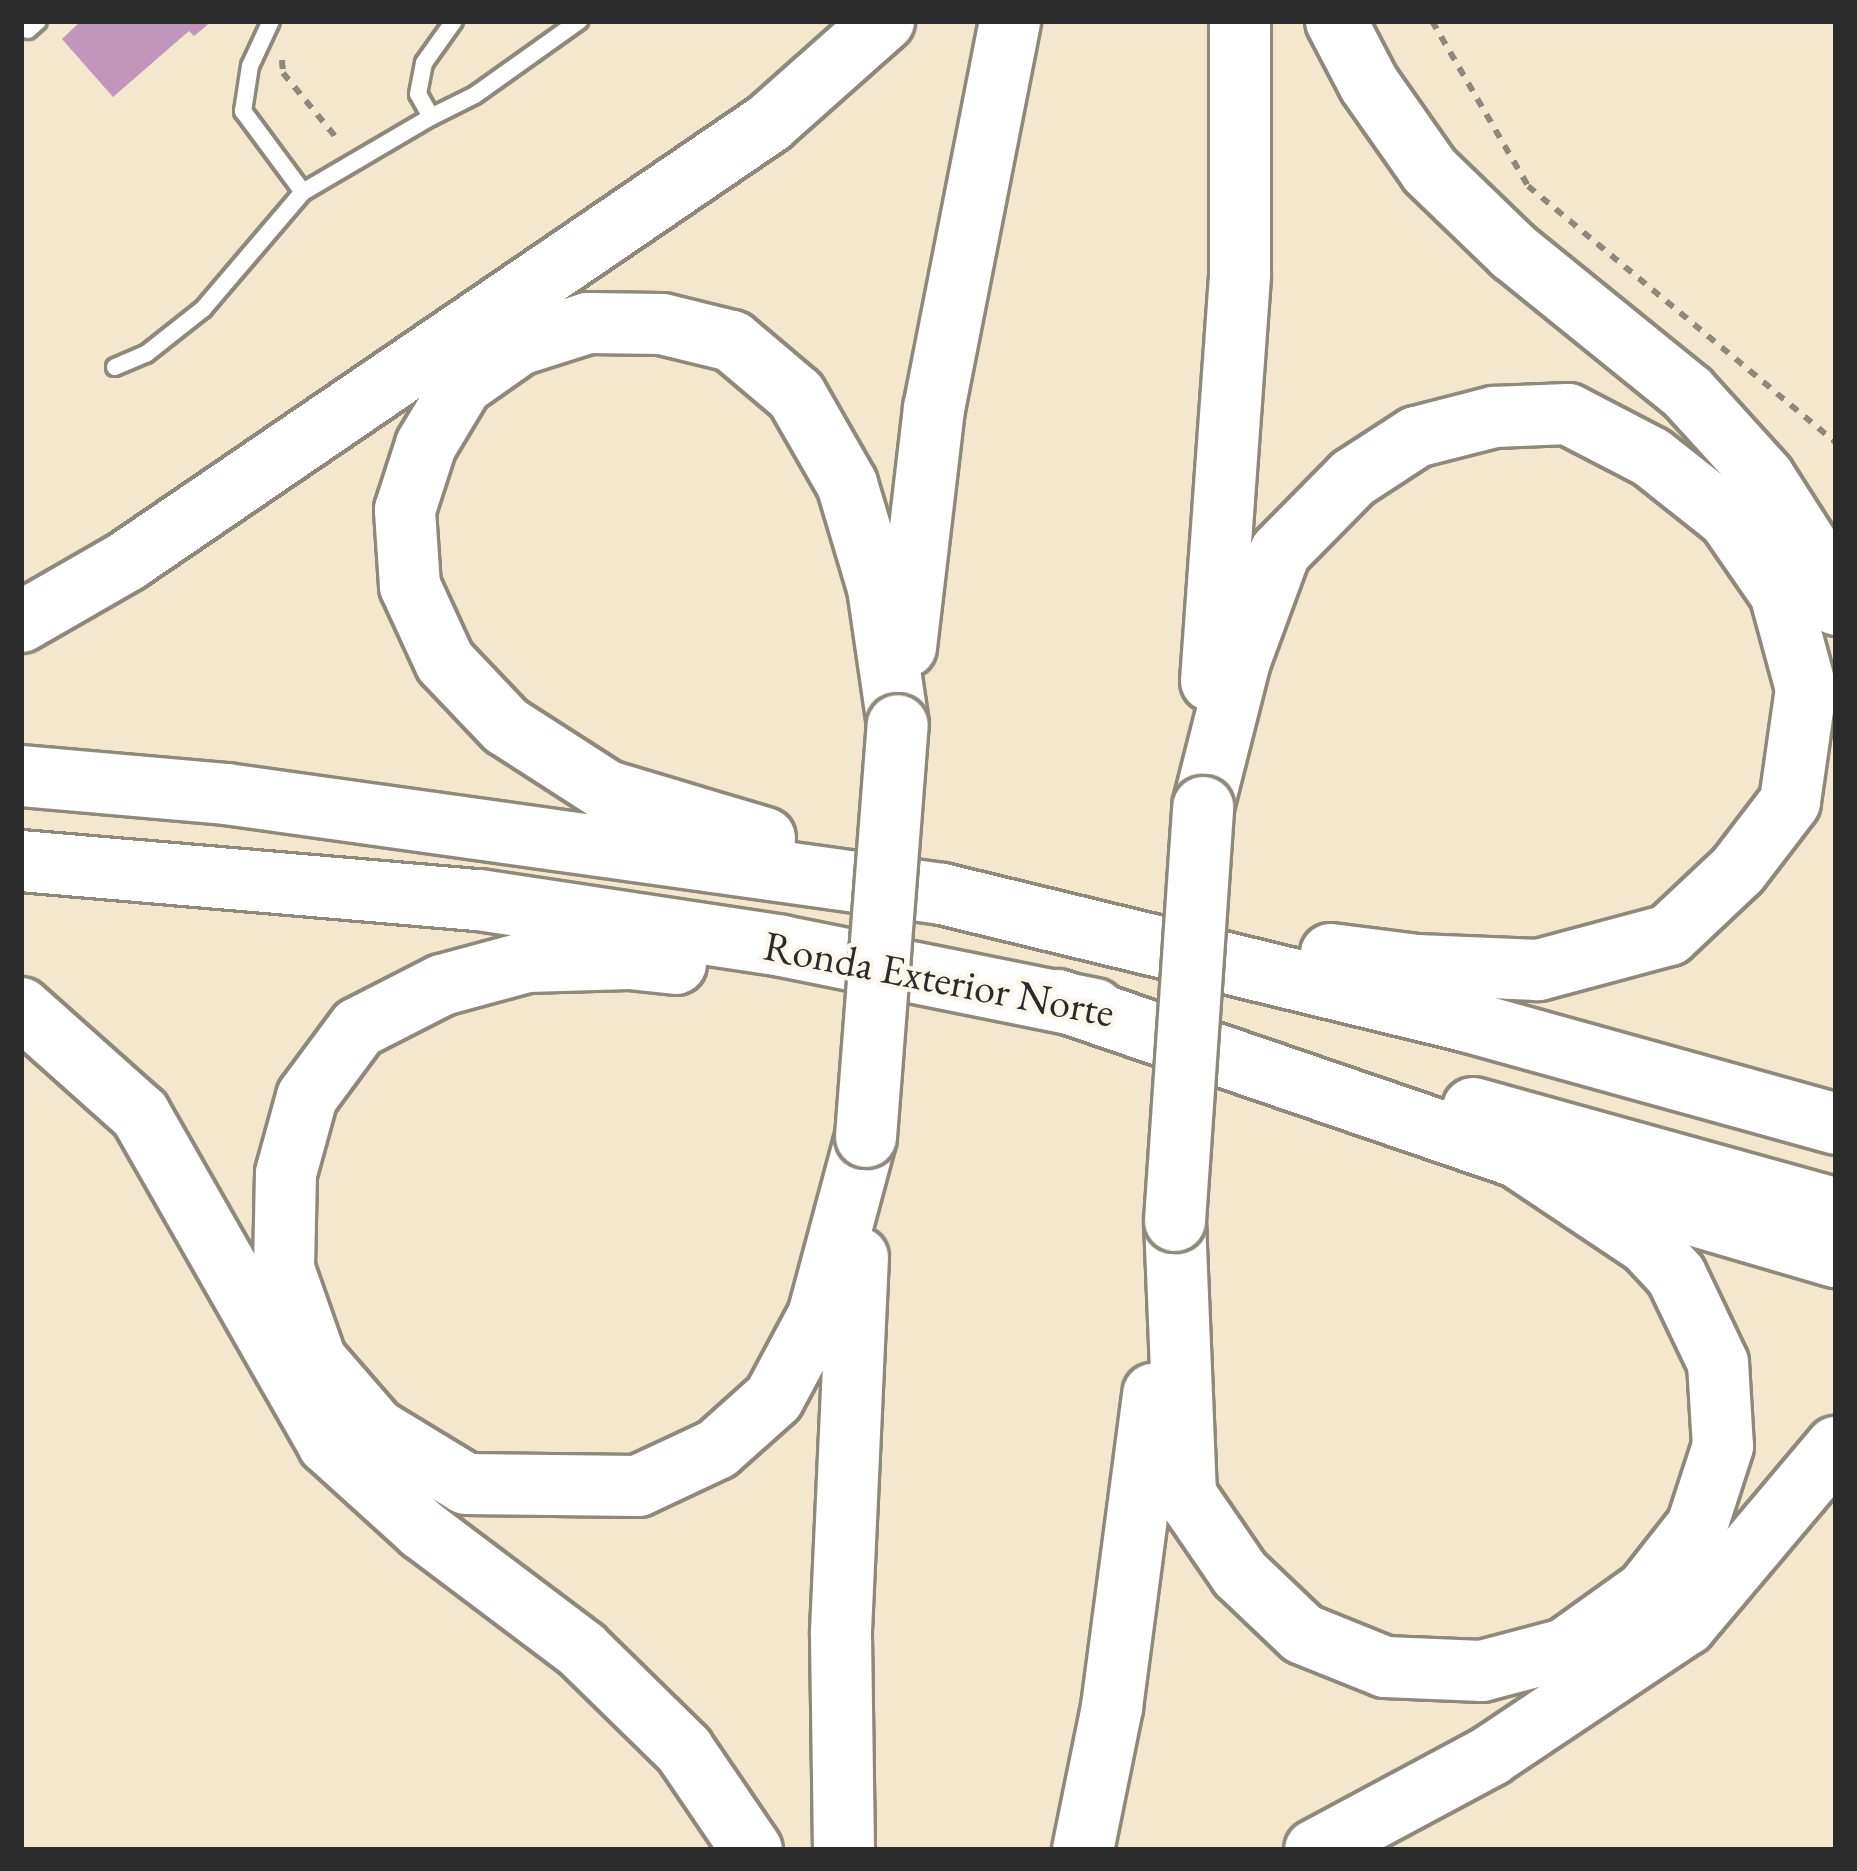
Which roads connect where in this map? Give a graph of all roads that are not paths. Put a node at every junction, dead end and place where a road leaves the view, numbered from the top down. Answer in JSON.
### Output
{"nodes":[{"id":1,"x":454,"y":21,"type":"edge"},
{"id":2,"x":579,"y":21,"type":"edge"},
{"id":3,"x":884,"y":21,"type":"edge"},
{"id":4,"x":1010,"y":21,"type":"edge"},
{"id":5,"x":1240,"y":21,"type":"edge"},
{"id":6,"x":1336,"y":21,"type":"edge"},
{"id":7,"x":270,"y":22,"type":"edge"},
{"id":8,"x":431,"y":116,"type":"junction"},
{"id":9,"x":303,"y":192,"type":"junction"},
{"id":10,"x":115,"y":368,"type":"dead end"},
{"id":11,"x":1836,"y":605,"type":"edge"},
{"id":12,"x":21,"y":622,"type":"edge"},
{"id":13,"x":898,"y":725,"type":"junction"},
{"id":14,"x":21,"y":776,"type":"edge"},
{"id":15,"x":1203,"y":806,"type":"junction"},
{"id":16,"x":21,"y":861,"type":"edge"},
{"id":17,"x":943,"y":895,"type":"junction"},
{"id":18,"x":1150,"y":942,"type":"junction"},
{"id":19,"x":944,"y":976,"type":"junction"},
{"id":20,"x":1058,"y":1000,"type":"junction"},
{"id":21,"x":21,"y":1008,"type":"edge"},
{"id":22,"x":1836,"y":1124,"type":"edge"},
{"id":23,"x":866,"y":1137,"type":"junction"},
{"id":24,"x":1517,"y":1157,"type":"junction"},
{"id":25,"x":1836,"y":1208,"type":"edge"},
{"id":26,"x":1175,"y":1221,"type":"junction"},
{"id":27,"x":1836,"y":1257,"type":"edge"},
{"id":28,"x":1836,"y":1447,"type":"edge"},
{"id":29,"x":752,"y":1850,"type":"edge"},
{"id":30,"x":844,"y":1850,"type":"edge"},
{"id":31,"x":1083,"y":1850,"type":"edge"},
{"id":32,"x":1315,"y":1850,"type":"edge"}],
"edges":[{"from":1,"to":8,"type":"lane"},
{"from":2,"to":8,"type":"lane"},
{"from":3,"to":12,"type":"highway"},
{"from":4,"to":13,"type":"highway"},
{"from":5,"to":15,"type":"highway"},
{"from":6,"to":11,"type":"highway"},
{"from":7,"to":9,"type":"lane"},
{"from":8,"to":9,"type":"lane"},
{"from":9,"to":10,"type":"lane"},
{"from":13,"to":17,"type":"highway"},
{"from":13,"to":23,"type":"highway","bridge":true},
{"from":14,"to":17,"type":"highway","name":"Ronda Exterior Norte"},
{"from":15,"to":18,"type":"highway"},
{"from":15,"to":26,"type":"highway","bridge":true},
{"from":16,"to":19,"type":"highway","name":"Ronda Exterior Norte"},
{"from":17,"to":18,"type":"highway","name":"Ronda Exterior Norte"},
{"from":18,"to":22,"type":"highway","name":"Ronda Exterior Norte"},
{"from":19,"to":20,"type":"highway","name":"Ronda Exterior Norte"},
{"from":19,"to":23,"type":"highway"},
{"from":20,"to":24,"type":"highway"},
{"from":20,"to":25,"type":"highway","name":"Ronda Exterior Norte"},
{"from":21,"to":29,"type":"highway"},
{"from":23,"to":30,"type":"highway"},
{"from":24,"to":26,"type":"highway"},
{"from":24,"to":27,"type":"highway"},
{"from":26,"to":31,"type":"highway"},
{"from":28,"to":32,"type":"highway"}]}
